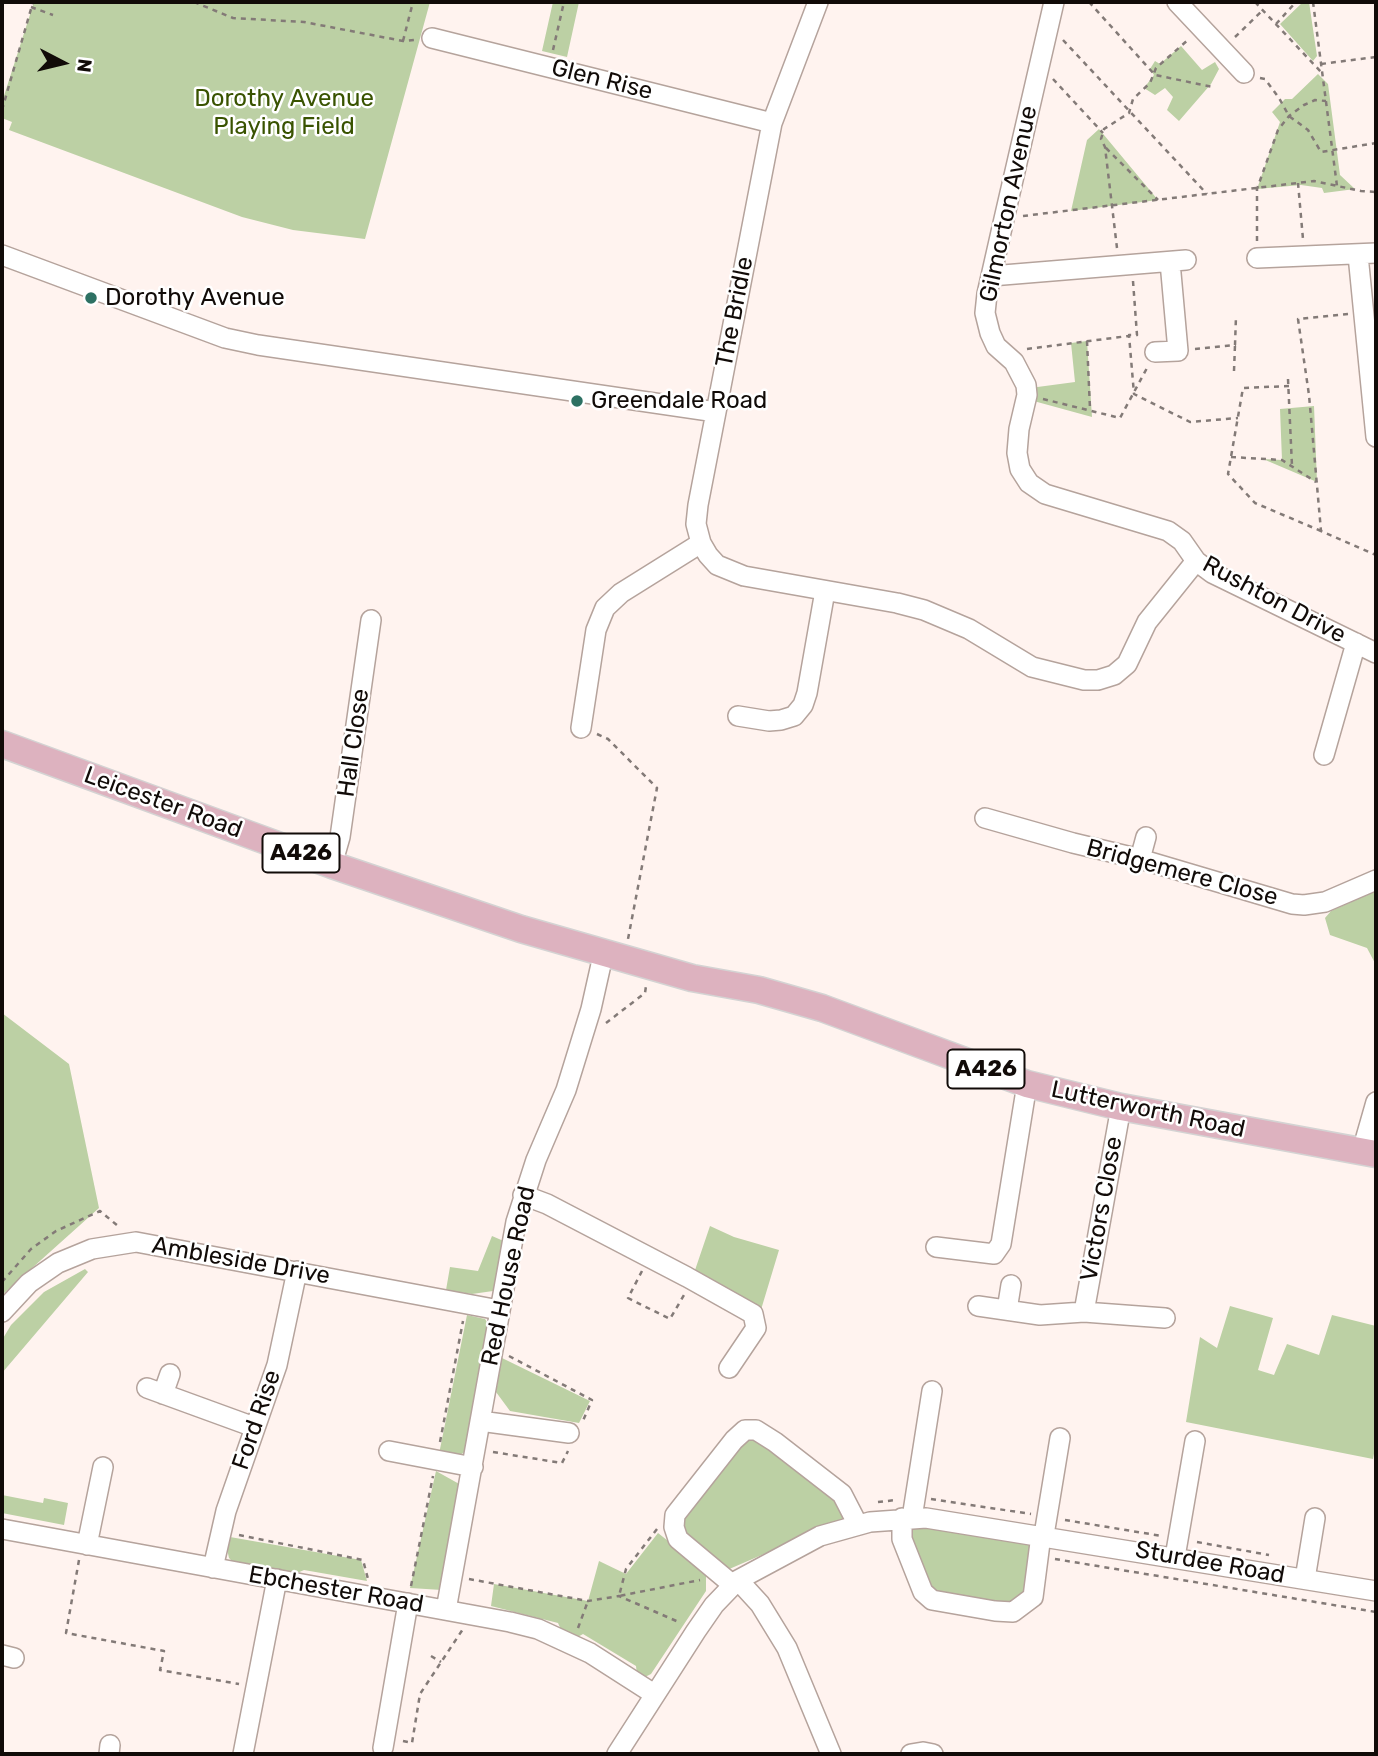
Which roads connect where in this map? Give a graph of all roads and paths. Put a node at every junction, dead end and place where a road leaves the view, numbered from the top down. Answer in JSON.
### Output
{"nodes":[{"id":1,"x":33,"y":2,"type":"edge"},
{"id":2,"x":194,"y":2,"type":"edge"},
{"id":3,"x":413,"y":2,"type":"edge"},
{"id":4,"x":564,"y":2,"type":"edge"},
{"id":5,"x":818,"y":2,"type":"edge"},
{"id":6,"x":1055,"y":2,"type":"edge"},
{"id":7,"x":1089,"y":2,"type":"edge"},
{"id":8,"x":1177,"y":2,"type":"edge"},
{"id":9,"x":1255,"y":2,"type":"edge"},
{"id":10,"x":1296,"y":2,"type":"edge"},
{"id":11,"x":1313,"y":2,"type":"edge"},
{"id":12,"x":31,"y":7,"type":"junction"},
{"id":13,"x":1263,"y":10,"type":"junction"},
{"id":14,"x":53,"y":15,"type":"dead end"},
{"id":15,"x":1276,"y":24,"type":"junction"},
{"id":16,"x":1049,"y":25,"type":"junction"},
{"id":17,"x":1201,"y":28,"type":"junction"},
{"id":18,"x":432,"y":38,"type":"joint"},
{"id":19,"x":403,"y":41,"type":"junction"},
{"id":20,"x":1221,"y":50,"type":"junction"},
{"id":21,"x":1376,"y":57,"type":"edge"},
{"id":22,"x":1321,"y":64,"type":"junction"},
{"id":23,"x":1040,"y":66,"type":"junction"},
{"id":24,"x":549,"y":67,"type":"junction"},
{"id":25,"x":1244,"y":73,"type":"joint"},
{"id":26,"x":1155,"y":75,"type":"junction"},
{"id":27,"x":1324,"y":76,"type":"junction"},
{"id":28,"x":1213,"y":87,"type":"dead end"},
{"id":29,"x":1326,"y":101,"type":"junction"},
{"id":30,"x":2,"y":110,"type":"edge"},
{"id":31,"x":1129,"y":113,"type":"junction"},
{"id":32,"x":1289,"y":116,"type":"junction"},
{"id":33,"x":772,"y":123,"type":"junction"},
{"id":34,"x":1103,"y":133,"type":"junction"},
{"id":35,"x":1376,"y":144,"type":"edge"},
{"id":36,"x":1105,"y":147,"type":"junction"},
{"id":37,"x":1333,"y":149,"type":"junction"},
{"id":38,"x":1298,"y":182,"type":"junction"},
{"id":39,"x":1337,"y":186,"type":"junction"},
{"id":40,"x":1257,"y":189,"type":"junction"},
{"id":41,"x":1376,"y":192,"type":"edge"},
{"id":42,"x":1207,"y":195,"type":"junction"},
{"id":43,"x":1158,"y":200,"type":"junction"},
{"id":44,"x":1112,"y":206,"type":"junction"},
{"id":45,"x":1004,"y":219,"type":"junction"},
{"id":46,"x":1367,"y":254,"type":"edge"},
{"id":47,"x":2,"y":255,"type":"edge"},
{"id":48,"x":1304,"y":256,"type":"junction"},
{"id":49,"x":1257,"y":258,"type":"joint"},
{"id":50,"x":1126,"y":265,"type":"junction"},
{"id":51,"x":991,"y":276,"type":"junction"},
{"id":52,"x":1363,"y":312,"type":"junction"},
{"id":53,"x":1236,"y":316,"type":"dead end"},
{"id":54,"x":1129,"y":335,"type":"junction"},
{"id":55,"x":1087,"y":341,"type":"junction"},
{"id":56,"x":1235,"y":345,"type":"junction"},
{"id":57,"x":1178,"y":351,"type":"junction"},
{"id":58,"x":1155,"y":352,"type":"joint"},
{"id":59,"x":1003,"y":353,"type":"junction"},
{"id":60,"x":1234,"y":371,"type":"dead end"},
{"id":61,"x":1288,"y":379,"type":"dead end"},
{"id":62,"x":1289,"y":386,"type":"junction"},
{"id":63,"x":1134,"y":394,"type":"junction"},
{"id":64,"x":1027,"y":395,"type":"junction"},
{"id":65,"x":1090,"y":409,"type":"junction"},
{"id":66,"x":716,"y":412,"type":"junction"},
{"id":67,"x":1238,"y":418,"type":"junction"},
{"id":68,"x":1376,"y":437,"type":"edge"},
{"id":69,"x":1231,"y":457,"type":"junction"},
{"id":70,"x":1292,"y":466,"type":"junction"},
{"id":71,"x":1317,"y":482,"type":"junction"},
{"id":72,"x":1321,"y":531,"type":"junction"},
{"id":73,"x":701,"y":543,"type":"junction"},
{"id":74,"x":1376,"y":555,"type":"edge"},
{"id":75,"x":1196,"y":561,"type":"junction"},
{"id":76,"x":825,"y":591,"type":"junction"},
{"id":77,"x":371,"y":620,"type":"dead end"},
{"id":78,"x":1356,"y":643,"type":"junction"},
{"id":79,"x":1376,"y":653,"type":"edge"},
{"id":80,"x":738,"y":716,"type":"dead end"},
{"id":81,"x":581,"y":728,"type":"joint"},
{"id":82,"x":2,"y":744,"type":"edge"},
{"id":83,"x":1324,"y":755,"type":"dead end"},
{"id":84,"x":985,"y":818,"type":"dead end"},
{"id":85,"x":1146,"y":837,"type":"dead end"},
{"id":86,"x":1140,"y":859,"type":"junction"},
{"id":87,"x":332,"y":864,"type":"junction"},
{"id":88,"x":1376,"y":880,"type":"edge"},
{"id":89,"x":626,"y":959,"type":"junction"},
{"id":90,"x":585,"y":1028,"type":"junction"},
{"id":91,"x":1027,"y":1084,"type":"junction"},
{"id":92,"x":1376,"y":1102,"type":"edge"},
{"id":93,"x":1121,"y":1107,"type":"junction"},
{"id":94,"x":1369,"y":1152,"type":"edge"},
{"id":95,"x":523,"y":1195,"type":"junction"},
{"id":96,"x":136,"y":1242,"type":"junction"},
{"id":97,"x":936,"y":1247,"type":"dead end"},
{"id":98,"x":649,"y":1257,"type":"junction"},
{"id":99,"x":297,"y":1270,"type":"junction"},
{"id":100,"x":690,"y":1279,"type":"junction"},
{"id":101,"x":2,"y":1282,"type":"edge"},
{"id":102,"x":1011,"y":1285,"type":"dead end"},
{"id":103,"x":978,"y":1306,"type":"dead end"},
{"id":104,"x":499,"y":1310,"type":"junction"},
{"id":105,"x":1007,"y":1310,"type":"junction"},
{"id":106,"x":2,"y":1312,"type":"edge"},
{"id":107,"x":1084,"y":1312,"type":"junction"},
{"id":108,"x":1165,"y":1318,"type":"dead end"},
{"id":109,"x":729,"y":1368,"type":"dead end"},
{"id":110,"x":170,"y":1374,"type":"dead end"},
{"id":111,"x":932,"y":1391,"type":"dead end"},
{"id":112,"x":480,"y":1421,"type":"junction"},
{"id":113,"x":254,"y":1427,"type":"junction"},
{"id":114,"x":569,"y":1433,"type":"dead end"},
{"id":115,"x":1060,"y":1438,"type":"dead end"},
{"id":116,"x":1195,"y":1441,"type":"dead end"},
{"id":117,"x":389,"y":1451,"type":"dead end"},
{"id":118,"x":103,"y":1467,"type":"dead end"},
{"id":119,"x":473,"y":1467,"type":"junction"},
{"id":120,"x":915,"y":1497,"type":"junction"},
{"id":121,"x":907,"y":1518,"type":"junction"},
{"id":122,"x":1315,"y":1518,"type":"dead end"},
{"id":123,"x":854,"y":1519,"type":"junction"},
{"id":124,"x":674,"y":1527,"type":"junction"},
{"id":125,"x":2,"y":1529,"type":"edge"},
{"id":126,"x":1044,"y":1529,"type":"junction"},
{"id":127,"x":220,"y":1531,"type":"junction"},
{"id":128,"x":84,"y":1544,"type":"junction"},
{"id":129,"x":1177,"y":1548,"type":"junction"},
{"id":130,"x":213,"y":1567,"type":"junction"},
{"id":131,"x":1306,"y":1570,"type":"junction"},
{"id":132,"x":452,"y":1575,"type":"junction"},
{"id":133,"x":276,"y":1579,"type":"junction"},
{"id":134,"x":730,"y":1580,"type":"junction"},
{"id":135,"x":1376,"y":1591,"type":"edge"},
{"id":136,"x":619,"y":1596,"type":"junction"},
{"id":137,"x":371,"y":1597,"type":"junction"},
{"id":138,"x":588,"y":1601,"type":"junction"},
{"id":139,"x":408,"y":1603,"type":"junction"},
{"id":140,"x":446,"y":1610,"type":"junction"},
{"id":141,"x":473,"y":1615,"type":"junction"},
{"id":142,"x":696,"y":1631,"type":"junction"},
{"id":143,"x":572,"y":1645,"type":"junction"},
{"id":144,"x":431,"y":1656,"type":"dead end"},
{"id":145,"x":442,"y":1662,"type":"junction"},
{"id":146,"x":256,"y":1687,"type":"junction"},
{"id":147,"x":654,"y":1695,"type":"junction"},
{"id":148,"x":384,"y":1743,"type":"joint"},
{"id":149,"x":243,"y":1754,"type":"edge"},
{"id":150,"x":617,"y":1754,"type":"edge"},
{"id":151,"x":831,"y":1754,"type":"edge"},
{"id":152,"x":911,"y":1754,"type":"edge"},
{"id":153,"x":933,"y":1754,"type":"edge"}],
"edges":[{"from":1,"to":12,"type":"path"},
{"from":2,"to":19,"type":"path"},
{"from":3,"to":19,"type":"path"},
{"from":4,"to":24,"type":"path"},
{"from":5,"to":33,"type":"street","name":"The Bridle"},
{"from":6,"to":16,"type":"street","name":"Gilmorton Avenue"},
{"from":7,"to":26,"type":"path"},
{"from":8,"to":17,"type":"street"},
{"from":9,"to":13,"type":"path"},
{"from":10,"to":15,"type":"path"},
{"from":11,"to":22,"type":"path"},
{"from":12,"to":14,"type":"path"},
{"from":12,"to":30,"type":"path"},
{"from":13,"to":15,"type":"path"},
{"from":13,"to":20,"type":"path"},
{"from":15,"to":27,"type":"path"},
{"from":16,"to":23,"type":"street","name":"Gilmorton Avenue"},
{"from":16,"to":31,"type":"path"},
{"from":17,"to":20,"type":"street"},
{"from":17,"to":26,"type":"path"},
{"from":18,"to":19,"type":"path"},
{"from":18,"to":24,"type":"street","name":"Glen Rise"},
{"from":20,"to":25,"type":"street"},
{"from":21,"to":22,"type":"path"},
{"from":22,"to":27,"type":"path"},
{"from":23,"to":34,"type":"path"},
{"from":23,"to":45,"type":"street","name":"Gilmorton Avenue"},
{"from":24,"to":33,"type":"street","name":"Glen Rise"},
{"from":25,"to":32,"type":"path"},
{"from":26,"to":28,"type":"path"},
{"from":26,"to":31,"type":"path"},
{"from":27,"to":29,"type":"path"},
{"from":29,"to":32,"type":"path"},
{"from":29,"to":37,"type":"path"},
{"from":31,"to":34,"type":"path"},
{"from":31,"to":42,"type":"path"},
{"from":32,"to":37,"type":"path"},
{"from":32,"to":40,"type":"path"},
{"from":33,"to":66,"type":"street","name":"The Bridle"},
{"from":34,"to":36,"type":"path"},
{"from":35,"to":37,"type":"path"},
{"from":36,"to":43,"type":"path"},
{"from":36,"to":44,"type":"path"},
{"from":37,"to":39,"type":"path"},
{"from":38,"to":39,"type":"path"},
{"from":38,"to":40,"type":"path"},
{"from":38,"to":48,"type":"path"},
{"from":39,"to":41,"type":"path"},
{"from":40,"to":42,"type":"path"},
{"from":40,"to":49,"type":"path"},
{"from":42,"to":43,"type":"path"},
{"from":43,"to":44,"type":"path"},
{"from":44,"to":45,"type":"path"},
{"from":44,"to":50,"type":"path"},
{"from":45,"to":51,"type":"street","name":"Gilmorton Avenue"},
{"from":46,"to":48,"type":"street"},
{"from":46,"to":52,"type":"street"},
{"from":47,"to":66,"type":"street"},
{"from":48,"to":49,"type":"street"},
{"from":50,"to":51,"type":"street"},
{"from":50,"to":54,"type":"path"},
{"from":50,"to":57,"type":"street"},
{"from":51,"to":59,"type":"street","name":"Gilmorton Avenue"},
{"from":52,"to":68,"type":"street"},
{"from":52,"to":71,"type":"path"},
{"from":53,"to":56,"type":"path"},
{"from":54,"to":55,"type":"path"},
{"from":54,"to":63,"type":"path"},
{"from":55,"to":59,"type":"path"},
{"from":55,"to":65,"type":"path"},
{"from":56,"to":57,"type":"path"},
{"from":56,"to":60,"type":"path"},
{"from":57,"to":58,"type":"street"},
{"from":58,"to":63,"type":"path"},
{"from":59,"to":64,"type":"street","name":"Gilmorton Avenue"},
{"from":61,"to":62,"type":"path"},
{"from":62,"to":67,"type":"path"},
{"from":62,"to":70,"type":"path"},
{"from":63,"to":65,"type":"path"},
{"from":63,"to":67,"type":"path"},
{"from":64,"to":65,"type":"path"},
{"from":64,"to":75,"type":"street","name":"Rushton Drive"},
{"from":66,"to":73,"type":"street","name":"The Bridle"},
{"from":67,"to":69,"type":"path"},
{"from":69,"to":70,"type":"path"},
{"from":69,"to":72,"type":"path"},
{"from":70,"to":71,"type":"path"},
{"from":71,"to":72,"type":"path"},
{"from":72,"to":74,"type":"path"},
{"from":73,"to":76,"type":"street"},
{"from":73,"to":81,"type":"street"},
{"from":75,"to":76,"type":"street"},
{"from":75,"to":78,"type":"street","name":"Rushton Drive"},
{"from":76,"to":80,"type":"street"},
{"from":77,"to":87,"type":"street","name":"Hall Close"},
{"from":78,"to":79,"type":"street","name":"Rushton Drive"},
{"from":78,"to":83,"type":"street"},
{"from":81,"to":89,"type":"path"},
{"from":82,"to":87,"type":"main road","name":"Leicester Road","number":"A426"},
{"from":84,"to":86,"type":"street","name":"Bridgemere Close"},
{"from":85,"to":86,"type":"street"},
{"from":86,"to":88,"type":"street","name":"Bridgemere Close"},
{"from":87,"to":89,"type":"main road","name":"Leicester Road","number":"A426"},
{"from":89,"to":90,"type":"street","name":"Red House Road"},
{"from":89,"to":90,"type":"path"},
{"from":89,"to":91,"type":"main road","name":"Lutterworth Road","number":"A426"},
{"from":90,"to":95,"type":"street","name":"Red House Road"},
{"from":91,"to":93,"type":"main road","name":"Lutterworth Road","number":"A426"},
{"from":91,"to":97,"type":"street"},
{"from":92,"to":94,"type":"street"},
{"from":93,"to":94,"type":"main road","name":"Lutterworth Road","number":"A426"},
{"from":93,"to":107,"type":"street","name":"Victors Close"},
{"from":95,"to":98,"type":"street"},
{"from":95,"to":104,"type":"street","name":"Red House Road"},
{"from":96,"to":99,"type":"street","name":"Ambleside Drive"},
{"from":96,"to":101,"type":"path"},
{"from":96,"to":106,"type":"street","name":"Ambleside Drive"},
{"from":98,"to":100,"type":"street"},
{"from":98,"to":100,"type":"path"},
{"from":99,"to":104,"type":"street","name":"Ambleside Drive"},
{"from":99,"to":113,"type":"street","name":"Ford Rise"},
{"from":100,"to":109,"type":"street"},
{"from":102,"to":105,"type":"street"},
{"from":103,"to":105,"type":"street","name":"Victors Close"},
{"from":104,"to":112,"type":"street","name":"Red House Road"},
{"from":105,"to":107,"type":"street","name":"Victors Close"},
{"from":107,"to":108,"type":"street","name":"Victors Close"},
{"from":110,"to":113,"type":"street"},
{"from":111,"to":120,"type":"street"},
{"from":112,"to":114,"type":"street"},
{"from":112,"to":119,"type":"street","name":"Red House Road"},
{"from":113,"to":127,"type":"street","name":"Ford Rise"},
{"from":115,"to":126,"type":"street"},
{"from":116,"to":129,"type":"street"},
{"from":117,"to":119,"type":"street"},
{"from":118,"to":128,"type":"street"},
{"from":119,"to":132,"type":"street","name":"Red House Road"},
{"from":120,"to":121,"type":"street"},
{"from":120,"to":123,"type":"path"},
{"from":120,"to":126,"type":"path"},
{"from":121,"to":123,"type":"street","name":"Sturdee Road"},
{"from":121,"to":126,"type":"street","name":"Sturdee Road"},
{"from":121,"to":126,"type":"street"},
{"from":122,"to":131,"type":"street"},
{"from":123,"to":124,"type":"street"},
{"from":123,"to":134,"type":"street","name":"Sturdee Road"},
{"from":124,"to":134,"type":"street"},
{"from":124,"to":136,"type":"path"},
{"from":125,"to":128,"type":"street","name":"Ebchester Road"},
{"from":126,"to":129,"type":"street","name":"Sturdee Road"},
{"from":126,"to":129,"type":"path"},
{"from":127,"to":130,"type":"street","name":"Ford Rise"},
{"from":127,"to":137,"type":"path"},
{"from":128,"to":130,"type":"street","name":"Ebchester Road"},
{"from":128,"to":146,"type":"path"},
{"from":129,"to":131,"type":"street","name":"Sturdee Road"},
{"from":129,"to":131,"type":"path"},
{"from":130,"to":133,"type":"street","name":"Ebchester Road"},
{"from":131,"to":135,"type":"street","name":"Sturdee Road"},
{"from":132,"to":138,"type":"path"},
{"from":132,"to":140,"type":"street","name":"Red House Road"},
{"from":133,"to":137,"type":"street","name":"Ebchester Road"},
{"from":133,"to":146,"type":"street"},
{"from":134,"to":136,"type":"path"},
{"from":134,"to":142,"type":"street","name":"Sturdee Road"},
{"from":134,"to":151,"type":"street"},
{"from":136,"to":138,"type":"path"},
{"from":136,"to":142,"type":"path"},
{"from":137,"to":139,"type":"street","name":"Ebchester Road"},
{"from":138,"to":143,"type":"path"},
{"from":139,"to":140,"type":"street","name":"Ebchester Road"},
{"from":139,"to":148,"type":"street"},
{"from":140,"to":141,"type":"street","name":"Ebchester Road"},
{"from":141,"to":143,"type":"street","name":"Ebchester Road"},
{"from":141,"to":145,"type":"path"},
{"from":142,"to":147,"type":"street","name":"Sturdee Road"},
{"from":143,"to":147,"type":"street","name":"Ebchester Road"},
{"from":144,"to":145,"type":"path"},
{"from":145,"to":148,"type":"path"},
{"from":146,"to":149,"type":"street"},
{"from":147,"to":150,"type":"street","name":"Sturdee Road"},
{"from":152,"to":153,"type":"street"}]}
